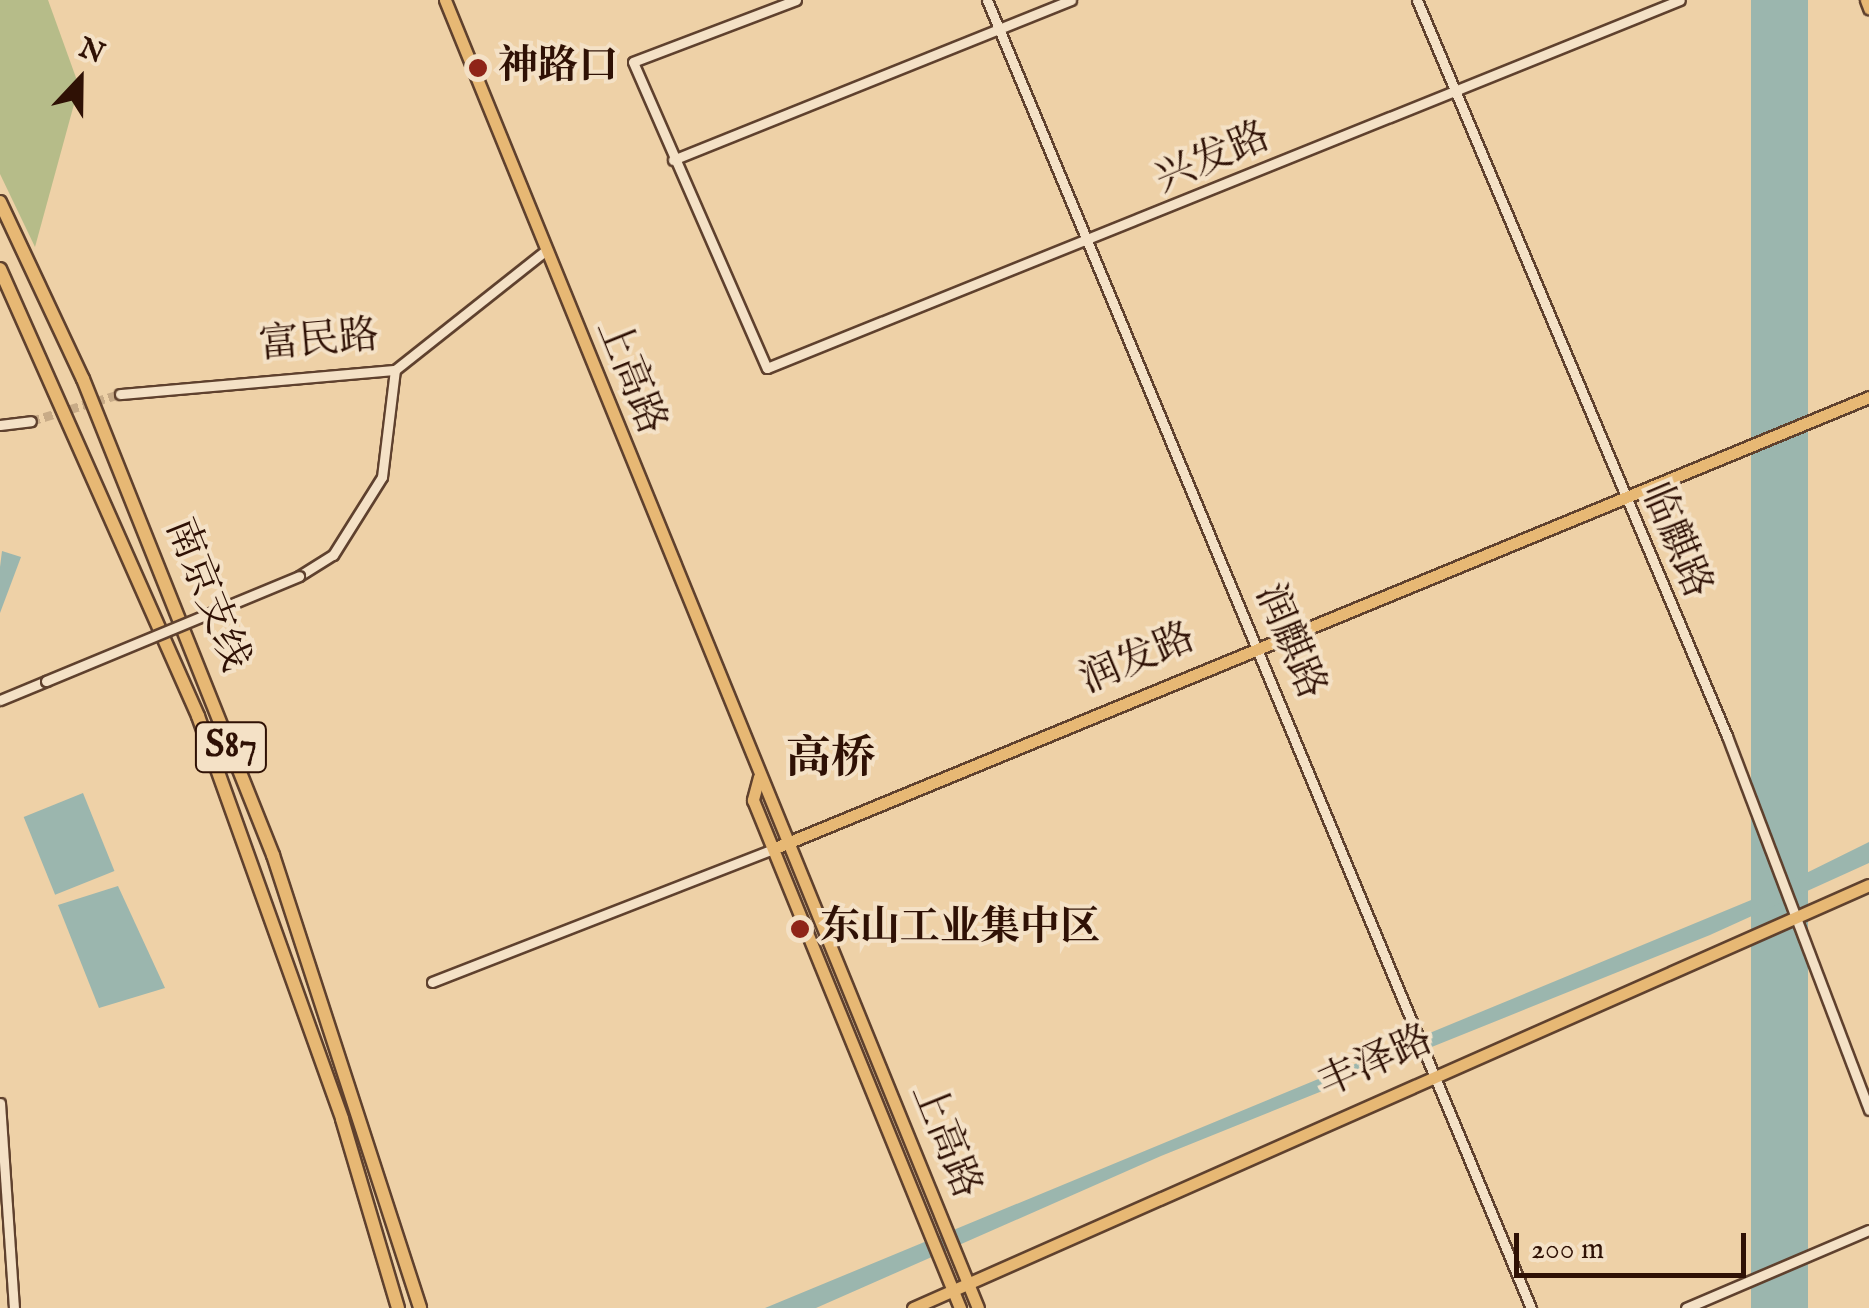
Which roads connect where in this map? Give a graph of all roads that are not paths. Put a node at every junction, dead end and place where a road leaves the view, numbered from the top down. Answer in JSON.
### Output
{"nodes":[{"id":1,"x":445,"y":0,"type":"edge"},
{"id":2,"x":796,"y":0,"type":"edge"},
{"id":3,"x":987,"y":0,"type":"edge"},
{"id":4,"x":1071,"y":0,"type":"edge"},
{"id":5,"x":1417,"y":0,"type":"edge"},
{"id":6,"x":1680,"y":0,"type":"edge"},
{"id":7,"x":1866,"y":0,"type":"edge"},
{"id":8,"x":1869,"y":8,"type":"edge"},
{"id":9,"x":1000,"y":32,"type":"junction"},
{"id":10,"x":1454,"y":90,"type":"junction"},
{"id":11,"x":673,"y":160,"type":"junction"},
{"id":12,"x":0,"y":202,"type":"edge"},
{"id":13,"x":1090,"y":243,"type":"junction"},
{"id":14,"x":545,"y":251,"type":"junction"},
{"id":15,"x":0,"y":269,"type":"edge"},
{"id":16,"x":396,"y":370,"type":"junction"},
{"id":17,"x":120,"y":394,"type":"tunnel mouth"},
{"id":18,"x":1869,"y":397,"type":"edge"},
{"id":19,"x":31,"y":420,"type":"tunnel mouth"},
{"id":20,"x":0,"y":425,"type":"edge"},
{"id":21,"x":1624,"y":497,"type":"junction"},
{"id":22,"x":1257,"y":644,"type":"junction"},
{"id":23,"x":0,"y":700,"type":"edge"},
{"id":24,"x":781,"y":845,"type":"junction"},
{"id":25,"x":1869,"y":885,"type":"edge"},
{"id":26,"x":1797,"y":915,"type":"junction"},
{"id":27,"x":432,"y":982,"type":"dead end"},
{"id":28,"x":1438,"y":1070,"type":"junction"},
{"id":29,"x":0,"y":1104,"type":"edge"},
{"id":30,"x":1869,"y":1110,"type":"edge"},
{"id":31,"x":1869,"y":1230,"type":"edge"},
{"id":32,"x":968,"y":1286,"type":"junction"},
{"id":33,"x":953,"y":1292,"type":"junction"},
{"id":34,"x":14,"y":1308,"type":"edge"},
{"id":35,"x":398,"y":1308,"type":"edge"},
{"id":36,"x":420,"y":1308,"type":"edge"},
{"id":37,"x":913,"y":1308,"type":"edge"},
{"id":38,"x":960,"y":1308,"type":"edge"},
{"id":39,"x":978,"y":1308,"type":"edge"},
{"id":40,"x":1531,"y":1308,"type":"edge"},
{"id":41,"x":1686,"y":1308,"type":"edge"}],
"edges":[{"from":1,"to":14,"type":"main road","name":"上高路"},
{"from":2,"to":11,"type":"street"},
{"from":3,"to":9,"type":"street","name":"润麒路"},
{"from":4,"to":9,"type":"street"},
{"from":5,"to":10,"type":"street","name":"临麒路"},
{"from":6,"to":10,"type":"street","name":"兴发路"},
{"from":7,"to":8,"type":"main road"},
{"from":9,"to":11,"type":"street"},
{"from":9,"to":13,"type":"street","name":"润麒路"},
{"from":10,"to":13,"type":"street","name":"兴发路"},
{"from":10,"to":21,"type":"street","name":"临麒路"},
{"from":11,"to":13,"type":"street","name":"兴发路"},
{"from":12,"to":36,"type":"highway","name":"南京支线","number":"S87"},
{"from":13,"to":22,"type":"street","name":"润麒路"},
{"from":14,"to":16,"type":"street","name":"富民路"},
{"from":14,"to":24,"type":"main road","name":"上高路"},
{"from":15,"to":35,"type":"highway","name":"南京支线","number":"S87"},
{"from":16,"to":17,"type":"street","name":"富民路"},
{"from":16,"to":23,"type":"street","bridge":true},
{"from":18,"to":21,"type":"main road","name":"润发路"},
{"from":19,"to":20,"type":"street"},
{"from":21,"to":22,"type":"main road","name":"润发路"},
{"from":21,"to":26,"type":"street","name":"临麒路"},
{"from":22,"to":24,"type":"main road","name":"润发路"},
{"from":22,"to":28,"type":"street","name":"润麒路"},
{"from":24,"to":27,"type":"street","name":"润发路"},
{"from":24,"to":32,"type":"main road","name":"上高路"},
{"from":24,"to":33,"type":"main road","name":"上高路"},
{"from":25,"to":26,"type":"main road","name":"丰泽路"},
{"from":26,"to":28,"type":"main road","name":"丰泽路"},
{"from":26,"to":30,"type":"street","name":"临麒路"},
{"from":28,"to":32,"type":"main road","name":"丰泽路"},
{"from":28,"to":40,"type":"street","name":"润麒路"},
{"from":29,"to":34,"type":"street"},
{"from":31,"to":41,"type":"street"},
{"from":32,"to":33,"type":"main road","name":"丰泽路"},
{"from":32,"to":39,"type":"main road","name":"上高路"},
{"from":33,"to":37,"type":"main road","name":"丰泽路"},
{"from":33,"to":38,"type":"main road","name":"上高路"}]}
